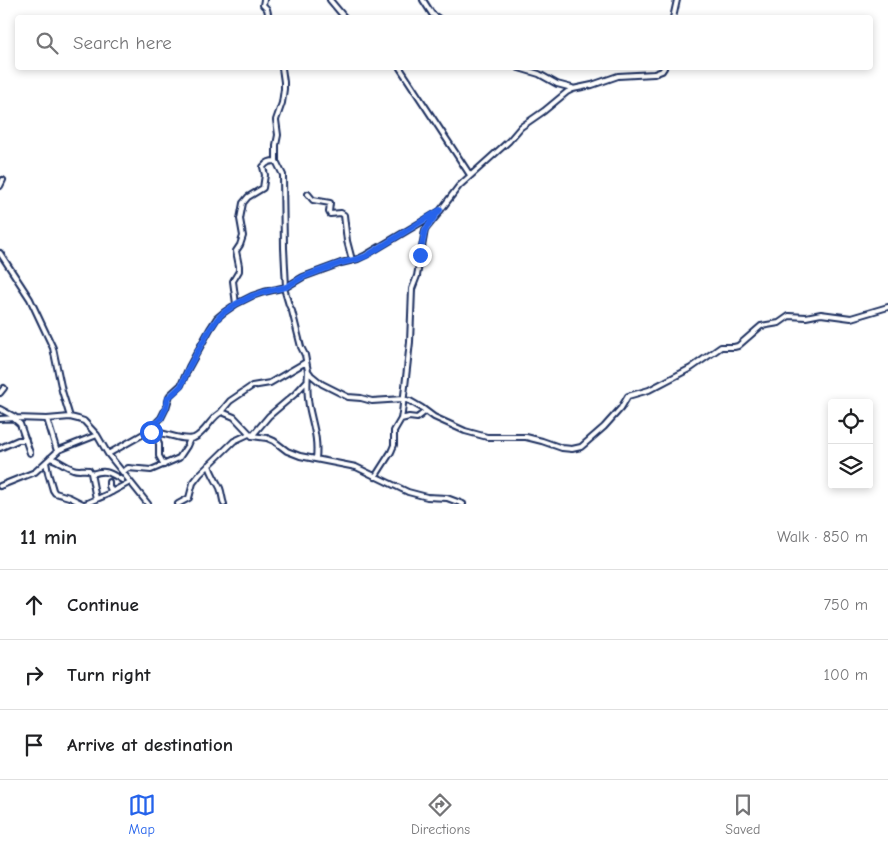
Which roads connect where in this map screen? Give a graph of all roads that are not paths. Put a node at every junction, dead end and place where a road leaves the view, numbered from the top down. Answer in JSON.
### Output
{"nodes":[{"id":1,"x":264,"y":0,"type":"edge"},
{"id":2,"x":330,"y":0,"type":"edge"},
{"id":3,"x":423,"y":0,"type":"edge"},
{"id":4,"x":677,"y":0,"type":"edge"},
{"id":5,"x":268,"y":15,"type":"edge"},
{"id":6,"x":342,"y":15,"type":"edge"},
{"id":7,"x":434,"y":15,"type":"edge"},
{"id":8,"x":674,"y":15,"type":"edge"},
{"id":9,"x":282,"y":70,"type":"edge"},
{"id":10,"x":401,"y":70,"type":"edge"},
{"id":11,"x":526,"y":70,"type":"edge"},
{"id":12,"x":663,"y":70,"type":"edge"},
{"id":13,"x":573,"y":89,"type":"junction"},
{"id":14,"x":276,"y":161,"type":"junction"},
{"id":15,"x":470,"y":176,"type":"junction"},
{"id":16,"x":3,"y":180,"type":"dead end"},
{"id":17,"x":0,"y":186,"type":"edge"},
{"id":18,"x":308,"y":194,"type":"dead end"},
{"id":19,"x":440,"y":210,"type":"junction"},
{"id":20,"x":0,"y":253,"type":"edge"},
{"id":21,"x":352,"y":260,"type":"junction"},
{"id":22,"x":285,"y":287,"type":"junction"},
{"id":23,"x":236,"y":304,"type":"junction"},
{"id":24,"x":888,"y":307,"type":"edge"},
{"id":25,"x":306,"y":362,"type":"junction"},
{"id":26,"x":308,"y":371,"type":"junction"},
{"id":27,"x":307,"y":381,"type":"junction"},
{"id":28,"x":4,"y":388,"type":"dead end"},
{"id":29,"x":0,"y":393,"type":"edge"},
{"id":30,"x":403,"y":399,"type":"junction"},
{"id":31,"x":394,"y":400,"type":"junction"},
{"id":32,"x":0,"y":409,"type":"edge"},
{"id":33,"x":403,"y":409,"type":"junction"},
{"id":34,"x":426,"y":411,"type":"junction"},
{"id":35,"x":220,"y":413,"type":"junction"},
{"id":36,"x":70,"y":417,"type":"junction"},
{"id":37,"x":15,"y":418,"type":"junction"},
{"id":38,"x":47,"y":419,"type":"junction"},
{"id":39,"x":401,"y":419,"type":"junction"},
{"id":40,"x":0,"y":420,"type":"edge"},
{"id":41,"x":147,"y":432,"type":"junction"},
{"id":42,"x":155,"y":432,"type":"junction"},
{"id":43,"x":97,"y":435,"type":"junction"},
{"id":44,"x":250,"y":435,"type":"junction"},
{"id":45,"x":190,"y":438,"type":"junction"},
{"id":46,"x":26,"y":440,"type":"junction"},
{"id":47,"x":0,"y":448,"type":"edge"},
{"id":48,"x":57,"y":451,"type":"junction"},
{"id":49,"x":30,"y":453,"type":"dead end"},
{"id":50,"x":108,"y":454,"type":"junction"},
{"id":51,"x":50,"y":458,"type":"junction"},
{"id":52,"x":316,"y":459,"type":"junction"},
{"id":53,"x":46,"y":462,"type":"junction"},
{"id":54,"x":210,"y":464,"type":"junction"},
{"id":55,"x":164,"y":465,"type":"junction"},
{"id":56,"x":124,"y":472,"type":"junction"},
{"id":57,"x":92,"y":474,"type":"junction"},
{"id":58,"x":376,"y":477,"type":"junction"},
{"id":59,"x":122,"y":480,"type":"junction"},
{"id":60,"x":109,"y":482,"type":"dead end"},
{"id":61,"x":130,"y":482,"type":"junction"},
{"id":62,"x":0,"y":486,"type":"edge"},
{"id":63,"x":122,"y":487,"type":"junction"},
{"id":64,"x":112,"y":492,"type":"junction"},
{"id":65,"x":102,"y":497,"type":"junction"},
{"id":66,"x":96,"y":499,"type":"junction"},
{"id":67,"x":101,"y":503,"type":"edge"},
{"id":68,"x":84,"y":504,"type":"edge"},
{"id":69,"x":148,"y":504,"type":"edge"},
{"id":70,"x":178,"y":504,"type":"edge"},
{"id":71,"x":224,"y":504,"type":"edge"},
{"id":72,"x":463,"y":504,"type":"edge"}],
"edges":[{"from":1,"to":5,"type":"street"},
{"from":2,"to":6,"type":"street"},
{"from":3,"to":7,"type":"street"},
{"from":4,"to":8,"type":"street"},
{"from":9,"to":14,"type":"street"},
{"from":10,"to":15,"type":"street"},
{"from":11,"to":13,"type":"street"},
{"from":12,"to":13,"type":"street"},
{"from":13,"to":15,"type":"street"},
{"from":14,"to":22,"type":"street"},
{"from":14,"to":23,"type":"street"},
{"from":15,"to":19,"type":"street"},
{"from":16,"to":17,"type":"street"},
{"from":18,"to":21,"type":"street"},
{"from":19,"to":21,"type":"street"},
{"from":19,"to":30,"type":"street"},
{"from":20,"to":36,"type":"street"},
{"from":21,"to":22,"type":"street"},
{"from":22,"to":23,"type":"street"},
{"from":22,"to":25,"type":"street"},
{"from":23,"to":41,"type":"street"},
{"from":24,"to":34,"type":"street"},
{"from":25,"to":26,"type":"street"},
{"from":25,"to":35,"type":"street"},
{"from":26,"to":27,"type":"street"},
{"from":26,"to":31,"type":"street"},
{"from":27,"to":44,"type":"street"},
{"from":27,"to":52,"type":"street"},
{"from":28,"to":29,"type":"street"},
{"from":30,"to":31,"type":"street"},
{"from":30,"to":33,"type":"street"},
{"from":30,"to":34,"type":"street"},
{"from":31,"to":33,"type":"street"},
{"from":32,"to":37,"type":"street"},
{"from":33,"to":39,"type":"street"},
{"from":34,"to":39,"type":"street"},
{"from":35,"to":44,"type":"street"},
{"from":35,"to":45,"type":"street"},
{"from":36,"to":38,"type":"street"},
{"from":36,"to":43,"type":"street"},
{"from":37,"to":38,"type":"street"},
{"from":37,"to":40,"type":"street"},
{"from":37,"to":46,"type":"street"},
{"from":38,"to":48,"type":"street"},
{"from":39,"to":58,"type":"street"},
{"from":41,"to":42,"type":"street"},
{"from":41,"to":50,"type":"street"},
{"from":42,"to":45,"type":"street"},
{"from":42,"to":55,"type":"street"},
{"from":43,"to":48,"type":"street"},
{"from":43,"to":50,"type":"street"},
{"from":44,"to":52,"type":"street"},
{"from":44,"to":54,"type":"street"},
{"from":45,"to":55,"type":"street"},
{"from":46,"to":47,"type":"street"},
{"from":46,"to":49,"type":"street"},
{"from":48,"to":51,"type":"street"},
{"from":50,"to":56,"type":"street"},
{"from":51,"to":53,"type":"street"},
{"from":51,"to":57,"type":"street"},
{"from":52,"to":58,"type":"street"},
{"from":53,"to":62,"type":"street"},
{"from":53,"to":68,"type":"street"},
{"from":54,"to":70,"type":"street"},
{"from":54,"to":71,"type":"street"},
{"from":55,"to":56,"type":"street"},
{"from":56,"to":59,"type":"street"},
{"from":56,"to":61,"type":"street"},
{"from":57,"to":59,"type":"street"},
{"from":57,"to":66,"type":"street"},
{"from":58,"to":72,"type":"street"},
{"from":59,"to":63,"type":"street"},
{"from":60,"to":64,"type":"street"},
{"from":61,"to":63,"type":"street"},
{"from":61,"to":69,"type":"street"},
{"from":63,"to":64,"type":"street"},
{"from":64,"to":65,"type":"street"},
{"from":65,"to":66,"type":"street"},
{"from":65,"to":67,"type":"street"},
{"from":66,"to":68,"type":"street"}]}
